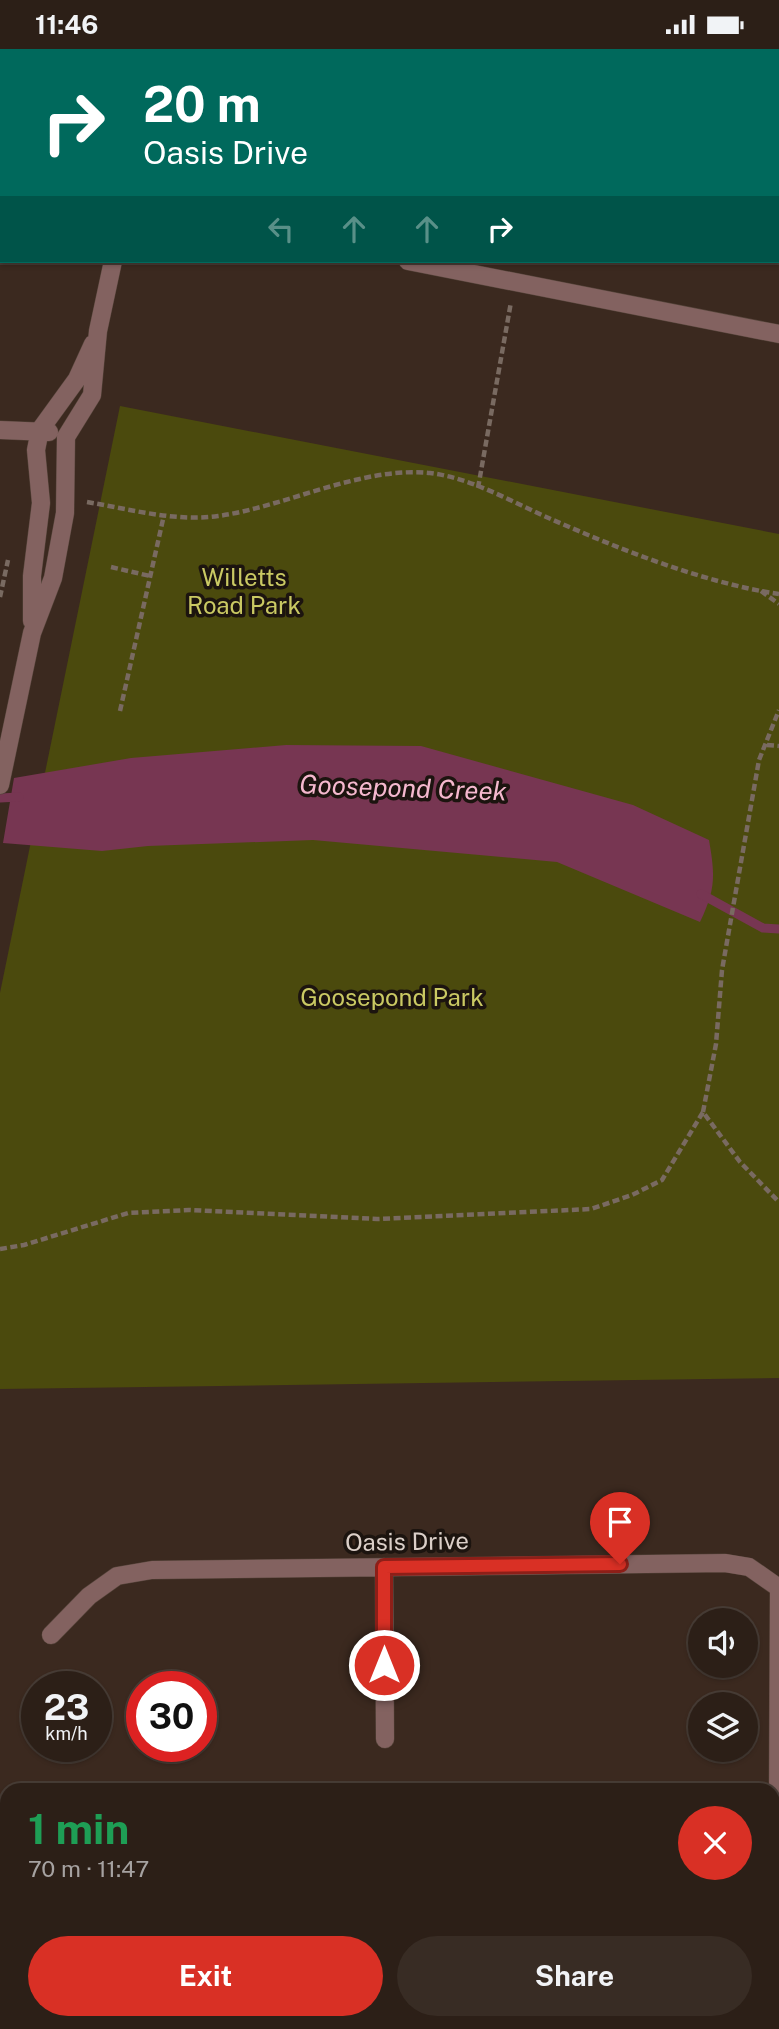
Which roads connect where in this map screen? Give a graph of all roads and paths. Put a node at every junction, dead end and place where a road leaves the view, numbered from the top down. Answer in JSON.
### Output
{"nodes":[{"id":1,"x":113,"y":263,"type":"edge"},
{"id":2,"x":419,"y":263,"type":"edge"},
{"id":3,"x":514,"y":281,"type":"junction"},
{"id":4,"x":99,"y":331,"type":"junction"},
{"id":5,"x":779,"y":334,"type":"edge"},
{"id":6,"x":0,"y":430,"type":"edge"},
{"id":7,"x":40,"y":431,"type":"junction"},
{"id":8,"x":66,"y":437,"type":"junction"},
{"id":9,"x":478,"y":488,"type":"junction"},
{"id":10,"x":84,"y":502,"type":"dead end"},
{"id":11,"x":164,"y":515,"type":"junction"},
{"id":12,"x":111,"y":568,"type":"dead end"},
{"id":13,"x":150,"y":576,"type":"junction"},
{"id":14,"x":760,"y":591,"type":"junction"},
{"id":15,"x":779,"y":594,"type":"edge"},
{"id":16,"x":779,"y":604,"type":"edge"},
{"id":17,"x":33,"y":633,"type":"junction"},
{"id":18,"x":779,"y":710,"type":"edge"},
{"id":19,"x":120,"y":711,"type":"dead end"},
{"id":20,"x":766,"y":745,"type":"junction"},
{"id":21,"x":779,"y":746,"type":"edge"},
{"id":22,"x":0,"y":785,"type":"edge"},
{"id":23,"x":703,"y":1112,"type":"junction"},
{"id":24,"x":779,"y":1202,"type":"edge"},
{"id":25,"x":0,"y":1249,"type":"edge"},
{"id":26,"x":384,"y":1567,"type":"junction"},
{"id":27,"x":779,"y":1588,"type":"edge"},
{"id":28,"x":51,"y":1635,"type":"dead end"},
{"id":29,"x":385,"y":1739,"type":"dead end"},
{"id":30,"x":778,"y":1783,"type":"edge"}],
"edges":[{"from":1,"to":4,"type":"street"},
{"from":2,"to":3,"type":"street"},
{"from":3,"to":5,"type":"street"},
{"from":3,"to":9,"type":"path"},
{"from":4,"to":7,"type":"street"},
{"from":4,"to":8,"type":"street"},
{"from":6,"to":7,"type":"street"},
{"from":7,"to":8,"type":"street"},
{"from":7,"to":17,"type":"street"},
{"from":8,"to":17,"type":"street"},
{"from":9,"to":11,"type":"path"},
{"from":9,"to":14,"type":"path"},
{"from":10,"to":11,"type":"path"},
{"from":11,"to":13,"type":"path"},
{"from":12,"to":13,"type":"path"},
{"from":13,"to":19,"type":"path"},
{"from":14,"to":15,"type":"path"},
{"from":14,"to":16,"type":"path"},
{"from":17,"to":22,"type":"street"},
{"from":18,"to":20,"type":"path"},
{"from":20,"to":21,"type":"path"},
{"from":20,"to":23,"type":"path"},
{"from":23,"to":24,"type":"path"},
{"from":23,"to":25,"type":"path"},
{"from":26,"to":27,"type":"street","name":"Oasis Drive"},
{"from":26,"to":28,"type":"street","name":"Oasis Drive"},
{"from":26,"to":29,"type":"street"},
{"from":27,"to":30,"type":"street"}]}
